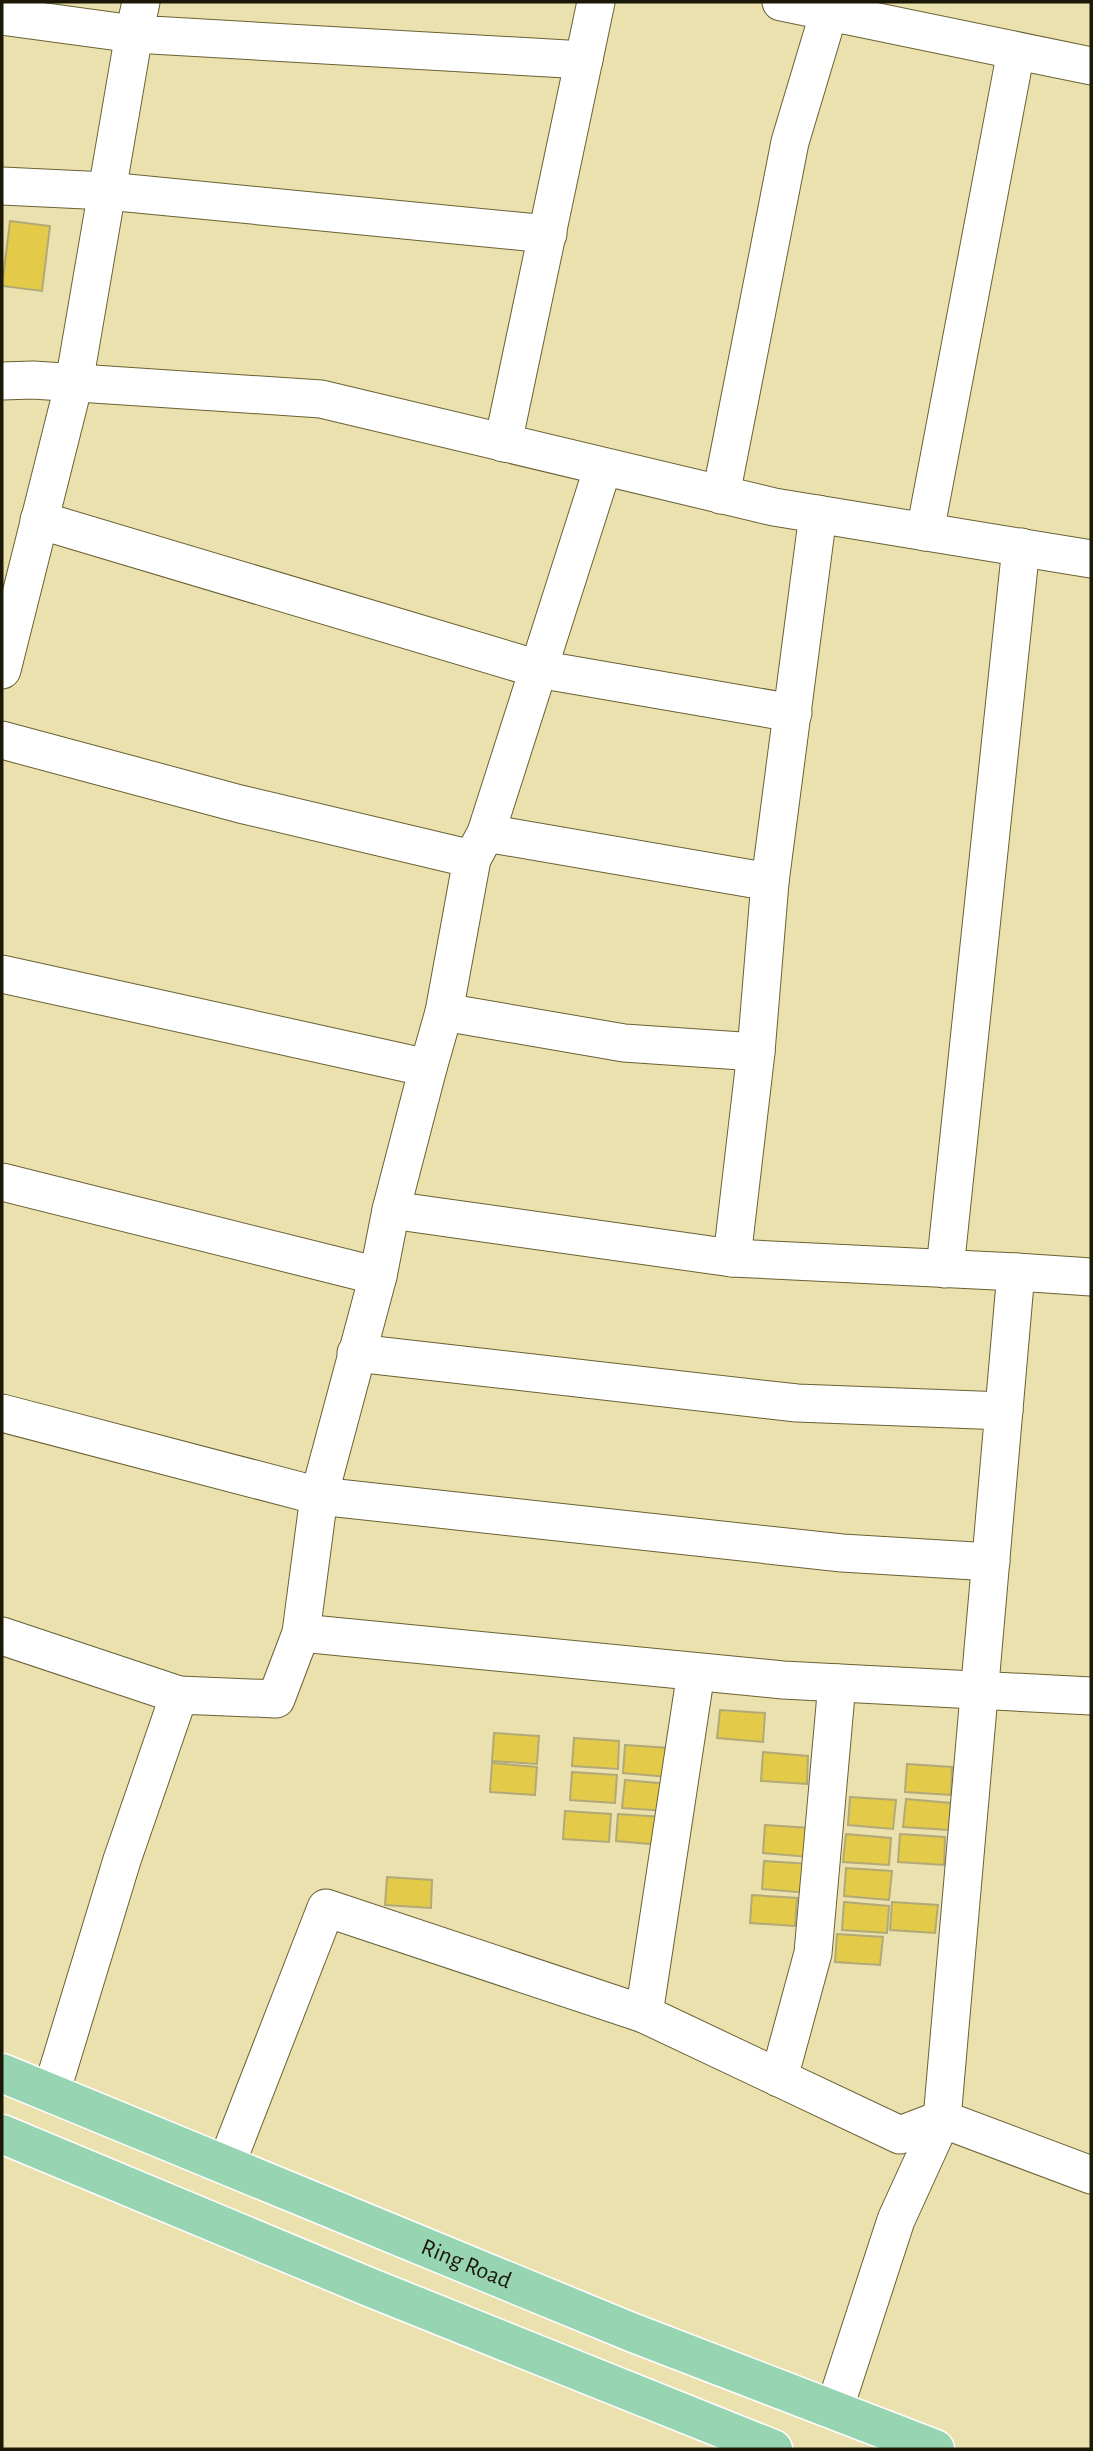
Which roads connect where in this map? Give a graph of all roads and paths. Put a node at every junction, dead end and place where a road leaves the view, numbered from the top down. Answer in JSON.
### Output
{"nodes":[{"id":1,"x":596,"y":2,"type":"edge"},
{"id":2,"x":780,"y":2,"type":"edge"},
{"id":3,"x":830,"y":12,"type":"junction"},
{"id":4,"x":2,"y":16,"type":"edge"},
{"id":5,"x":137,"y":18,"type":"edge"},
{"id":6,"x":1017,"y":51,"type":"junction"},
{"id":7,"x":583,"y":60,"type":"junction"},
{"id":8,"x":1091,"y":66,"type":"edge"},
{"id":9,"x":2,"y":186,"type":"edge"},
{"id":10,"x":107,"y":191,"type":"junction"},
{"id":11,"x":548,"y":234,"type":"junction"},
{"id":12,"x":2,"y":381,"type":"edge"},
{"id":13,"x":74,"y":383,"type":"junction"},
{"id":14,"x":503,"y":443,"type":"junction"},
{"id":15,"x":603,"y":467,"type":"junction"},
{"id":16,"x":721,"y":495,"type":"junction"},
{"id":17,"x":818,"y":514,"type":"junction"},
{"id":18,"x":40,"y":520,"type":"junction"},
{"id":19,"x":925,"y":532,"type":"junction"},
{"id":20,"x":1021,"y":547,"type":"junction"},
{"id":21,"x":1091,"y":559,"type":"edge"},
{"id":22,"x":538,"y":669,"type":"junction"},
{"id":23,"x":2,"y":670,"type":"edge"},
{"id":24,"x":793,"y":713,"type":"junction"},
{"id":25,"x":2,"y":740,"type":"edge"},
{"id":26,"x":479,"y":846,"type":"junction"},
{"id":27,"x":770,"y":882,"type":"junction"},
{"id":28,"x":2,"y":974,"type":"edge"},
{"id":29,"x":444,"y":1012,"type":"junction"},
{"id":30,"x":756,"y":1052,"type":"junction"},
{"id":31,"x":428,"y":1068,"type":"junction"},
{"id":32,"x":2,"y":1182,"type":"edge"},
{"id":33,"x":391,"y":1210,"type":"junction"},
{"id":34,"x":733,"y":1258,"type":"junction"},
{"id":35,"x":945,"y":1269,"type":"junction"},
{"id":36,"x":1016,"y":1272,"type":"junction"},
{"id":37,"x":378,"y":1276,"type":"junction"},
{"id":38,"x":1091,"y":1277,"type":"edge"},
{"id":39,"x":356,"y":1353,"type":"junction"},
{"id":40,"x":1004,"y":1411,"type":"junction"},
{"id":41,"x":2,"y":1413,"type":"edge"},
{"id":42,"x":319,"y":1496,"type":"junction"},
{"id":43,"x":991,"y":1562,"type":"junction"},
{"id":44,"x":301,"y":1633,"type":"junction"},
{"id":45,"x":2,"y":1636,"type":"edge"},
{"id":46,"x":696,"y":1672,"type":"junction"},
{"id":47,"x":836,"y":1683,"type":"junction"},
{"id":48,"x":979,"y":1691,"type":"junction"},
{"id":49,"x":179,"y":1695,"type":"junction"},
{"id":50,"x":1091,"y":1696,"type":"edge"},
{"id":51,"x":644,"y":2014,"type":"junction"},
{"id":52,"x":2,"y":2073,"type":"edge"},
{"id":53,"x":779,"y":2078,"type":"junction"},
{"id":54,"x":51,"y":2093,"type":"junction"},
{"id":55,"x":942,"y":2119,"type":"junction"},
{"id":56,"x":2,"y":2134,"type":"edge"},
{"id":57,"x":226,"y":2165,"type":"junction"},
{"id":58,"x":1091,"y":2175,"type":"edge"},
{"id":59,"x":834,"y":2410,"type":"junction"},
{"id":60,"x":773,"y":2449,"type":"edge"},
{"id":61,"x":935,"y":2449,"type":"edge"}],
"edges":[{"from":1,"to":7,"type":"street"},
{"from":2,"to":3,"type":"street"},
{"from":3,"to":6,"type":"street"},
{"from":3,"to":16,"type":"street"},
{"from":4,"to":5,"type":"street"},
{"from":5,"to":7,"type":"street"},
{"from":5,"to":10,"type":"street"},
{"from":6,"to":8,"type":"street"},
{"from":6,"to":19,"type":"street"},
{"from":7,"to":11,"type":"street"},
{"from":9,"to":10,"type":"street"},
{"from":10,"to":11,"type":"street"},
{"from":10,"to":13,"type":"street"},
{"from":11,"to":14,"type":"street"},
{"from":12,"to":13,"type":"street"},
{"from":13,"to":14,"type":"street"},
{"from":13,"to":18,"type":"street"},
{"from":14,"to":15,"type":"street"},
{"from":15,"to":16,"type":"street"},
{"from":15,"to":22,"type":"street"},
{"from":16,"to":17,"type":"street"},
{"from":17,"to":19,"type":"street"},
{"from":17,"to":24,"type":"street"},
{"from":18,"to":22,"type":"street"},
{"from":18,"to":23,"type":"street"},
{"from":19,"to":20,"type":"street"},
{"from":20,"to":21,"type":"street"},
{"from":20,"to":35,"type":"street"},
{"from":22,"to":24,"type":"street"},
{"from":22,"to":26,"type":"street"},
{"from":24,"to":27,"type":"street"},
{"from":25,"to":26,"type":"street"},
{"from":26,"to":27,"type":"street"},
{"from":26,"to":29,"type":"street"},
{"from":27,"to":30,"type":"street"},
{"from":28,"to":31,"type":"street"},
{"from":29,"to":30,"type":"street"},
{"from":29,"to":31,"type":"street"},
{"from":30,"to":34,"type":"street"},
{"from":31,"to":33,"type":"street"},
{"from":32,"to":37,"type":"street"},
{"from":33,"to":34,"type":"street"},
{"from":33,"to":37,"type":"street"},
{"from":34,"to":35,"type":"street"},
{"from":35,"to":36,"type":"street"},
{"from":36,"to":38,"type":"street"},
{"from":36,"to":40,"type":"street"},
{"from":37,"to":39,"type":"street"},
{"from":39,"to":40,"type":"street"},
{"from":39,"to":42,"type":"street"},
{"from":40,"to":43,"type":"street"},
{"from":41,"to":42,"type":"street"},
{"from":42,"to":43,"type":"street"},
{"from":42,"to":44,"type":"street"},
{"from":43,"to":48,"type":"street"},
{"from":44,"to":46,"type":"street"},
{"from":44,"to":49,"type":"street"},
{"from":45,"to":49,"type":"street"},
{"from":46,"to":47,"type":"street"},
{"from":46,"to":51,"type":"street"},
{"from":47,"to":48,"type":"street"},
{"from":47,"to":53,"type":"street"},
{"from":48,"to":50,"type":"street"},
{"from":48,"to":55,"type":"street"},
{"from":49,"to":54,"type":"street"},
{"from":51,"to":53,"type":"street"},
{"from":51,"to":57,"type":"street"},
{"from":52,"to":54,"type":"highway","name":"Ring Road"},
{"from":53,"to":55,"type":"street"},
{"from":54,"to":57,"type":"highway","name":"Ring Road"},
{"from":55,"to":58,"type":"street"},
{"from":55,"to":59,"type":"street"},
{"from":56,"to":60,"type":"highway"},
{"from":57,"to":59,"type":"highway","name":"Ring Road"},
{"from":59,"to":61,"type":"highway","name":"Ring Road"}]}
